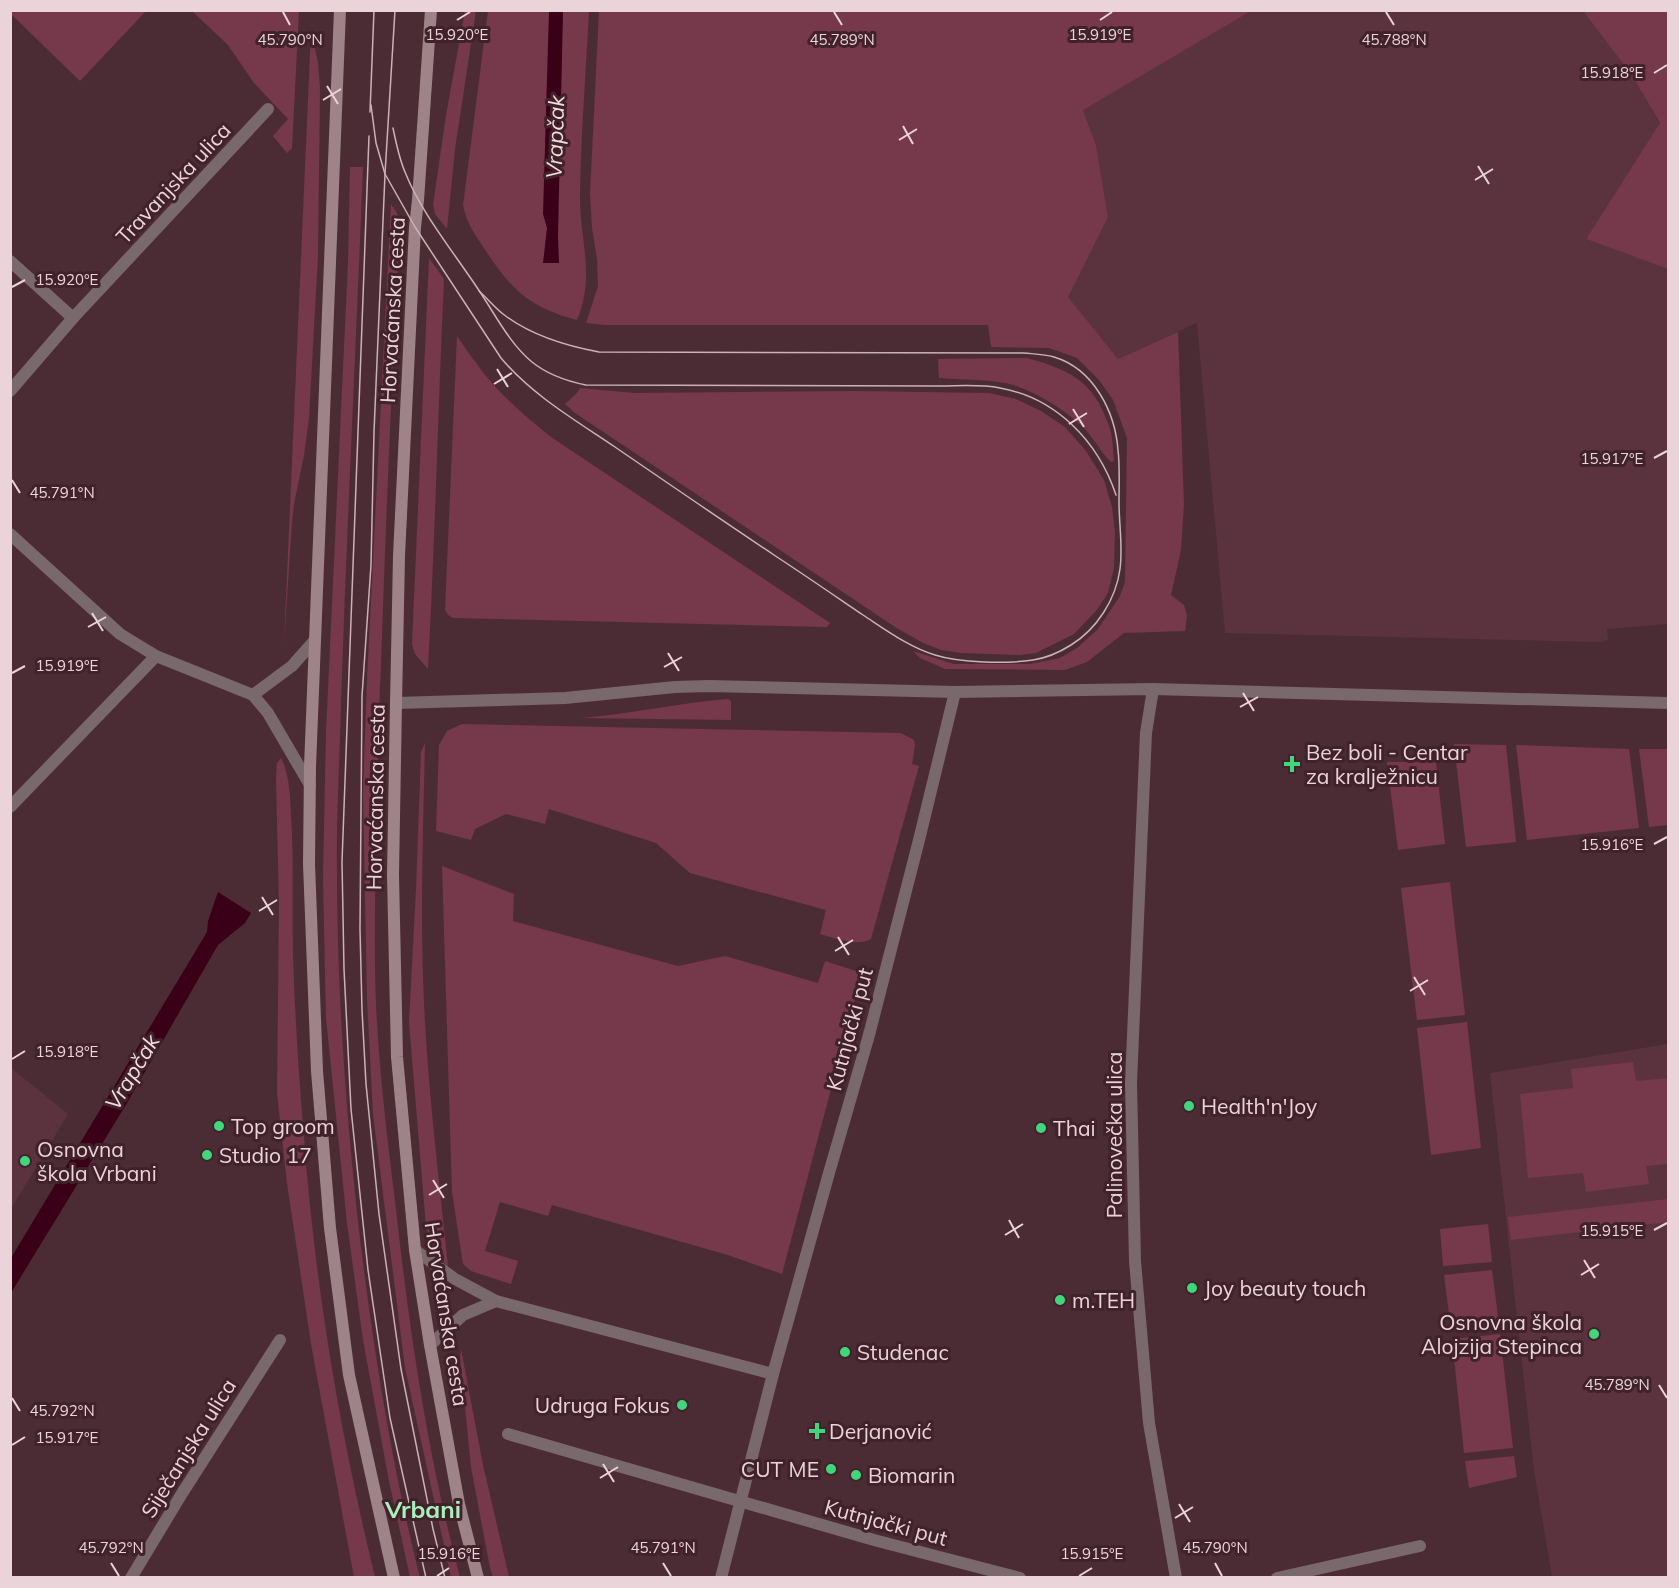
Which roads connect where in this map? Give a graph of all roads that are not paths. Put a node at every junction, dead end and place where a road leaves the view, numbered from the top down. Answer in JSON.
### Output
{"nodes":[{"id":1,"x":340,"y":10,"type":"edge"},
{"id":2,"x":431,"y":10,"type":"edge"},
{"id":3,"x":268,"y":109,"type":"dead end"},
{"id":4,"x":10,"y":261,"type":"edge"},
{"id":5,"x":73,"y":318,"type":"junction"},
{"id":6,"x":10,"y":391,"type":"edge"},
{"id":7,"x":10,"y":534,"type":"edge"},
{"id":8,"x":315,"y":640,"type":"junction"},
{"id":9,"x":156,"y":656,"type":"junction"},
{"id":10,"x":1153,"y":689,"type":"junction"},
{"id":11,"x":955,"y":692,"type":"junction"},
{"id":12,"x":253,"y":695,"type":"junction"},
{"id":13,"x":396,"y":703,"type":"junction"},
{"id":14,"x":1668,"y":703,"type":"edge"},
{"id":15,"x":310,"y":785,"type":"junction"},
{"id":16,"x":10,"y":807,"type":"edge"},
{"id":17,"x":415,"y":1250,"type":"junction"},
{"id":18,"x":496,"y":1301,"type":"junction"},
{"id":19,"x":280,"y":1340,"type":"dead end"},
{"id":20,"x":430,"y":1344,"type":"junction"},
{"id":21,"x":773,"y":1374,"type":"junction"},
{"id":22,"x":508,"y":1434,"type":"dead end"},
{"id":23,"x":741,"y":1502,"type":"junction"},
{"id":24,"x":1420,"y":1546,"type":"dead end"},
{"id":25,"x":131,"y":1578,"type":"edge"},
{"id":26,"x":394,"y":1578,"type":"edge"},
{"id":27,"x":478,"y":1578,"type":"edge"},
{"id":28,"x":721,"y":1578,"type":"edge"},
{"id":29,"x":1020,"y":1578,"type":"edge"},
{"id":30,"x":1176,"y":1578,"type":"edge"},
{"id":31,"x":1277,"y":1578,"type":"edge"}],
"edges":[{"from":1,"to":8,"type":"street"},
{"from":2,"to":13,"type":"street","name":"Horvaćanska cesta"},
{"from":3,"to":5,"type":"street","name":"Travanjska ulica"},
{"from":4,"to":5,"type":"street"},
{"from":5,"to":6,"type":"street","name":"Travanjska ulica"},
{"from":7,"to":9,"type":"street"},
{"from":8,"to":12,"type":"street"},
{"from":8,"to":15,"type":"street"},
{"from":9,"to":12,"type":"street"},
{"from":9,"to":16,"type":"street"},
{"from":10,"to":11,"type":"street"},
{"from":10,"to":14,"type":"street"},
{"from":10,"to":30,"type":"street","name":"Palinovečka ulica"},
{"from":11,"to":13,"type":"street"},
{"from":11,"to":21,"type":"street","name":"Kutnjački put"},
{"from":12,"to":15,"type":"street"},
{"from":13,"to":17,"type":"street","name":"Horvaćanska cesta"},
{"from":15,"to":26,"type":"street"},
{"from":17,"to":18,"type":"street"},
{"from":17,"to":20,"type":"street","name":"Horvaćanska cesta"},
{"from":18,"to":20,"type":"street"},
{"from":18,"to":21,"type":"street"},
{"from":19,"to":25,"type":"street","name":"Siječanjska ulica"},
{"from":20,"to":27,"type":"street","name":"Horvaćanska cesta"},
{"from":21,"to":23,"type":"street","name":"Kutnjački put"},
{"from":22,"to":23,"type":"street"},
{"from":23,"to":28,"type":"street","name":"Kutnjački put"},
{"from":23,"to":29,"type":"street","name":"Kutnjački put"},
{"from":24,"to":31,"type":"street"}]}
